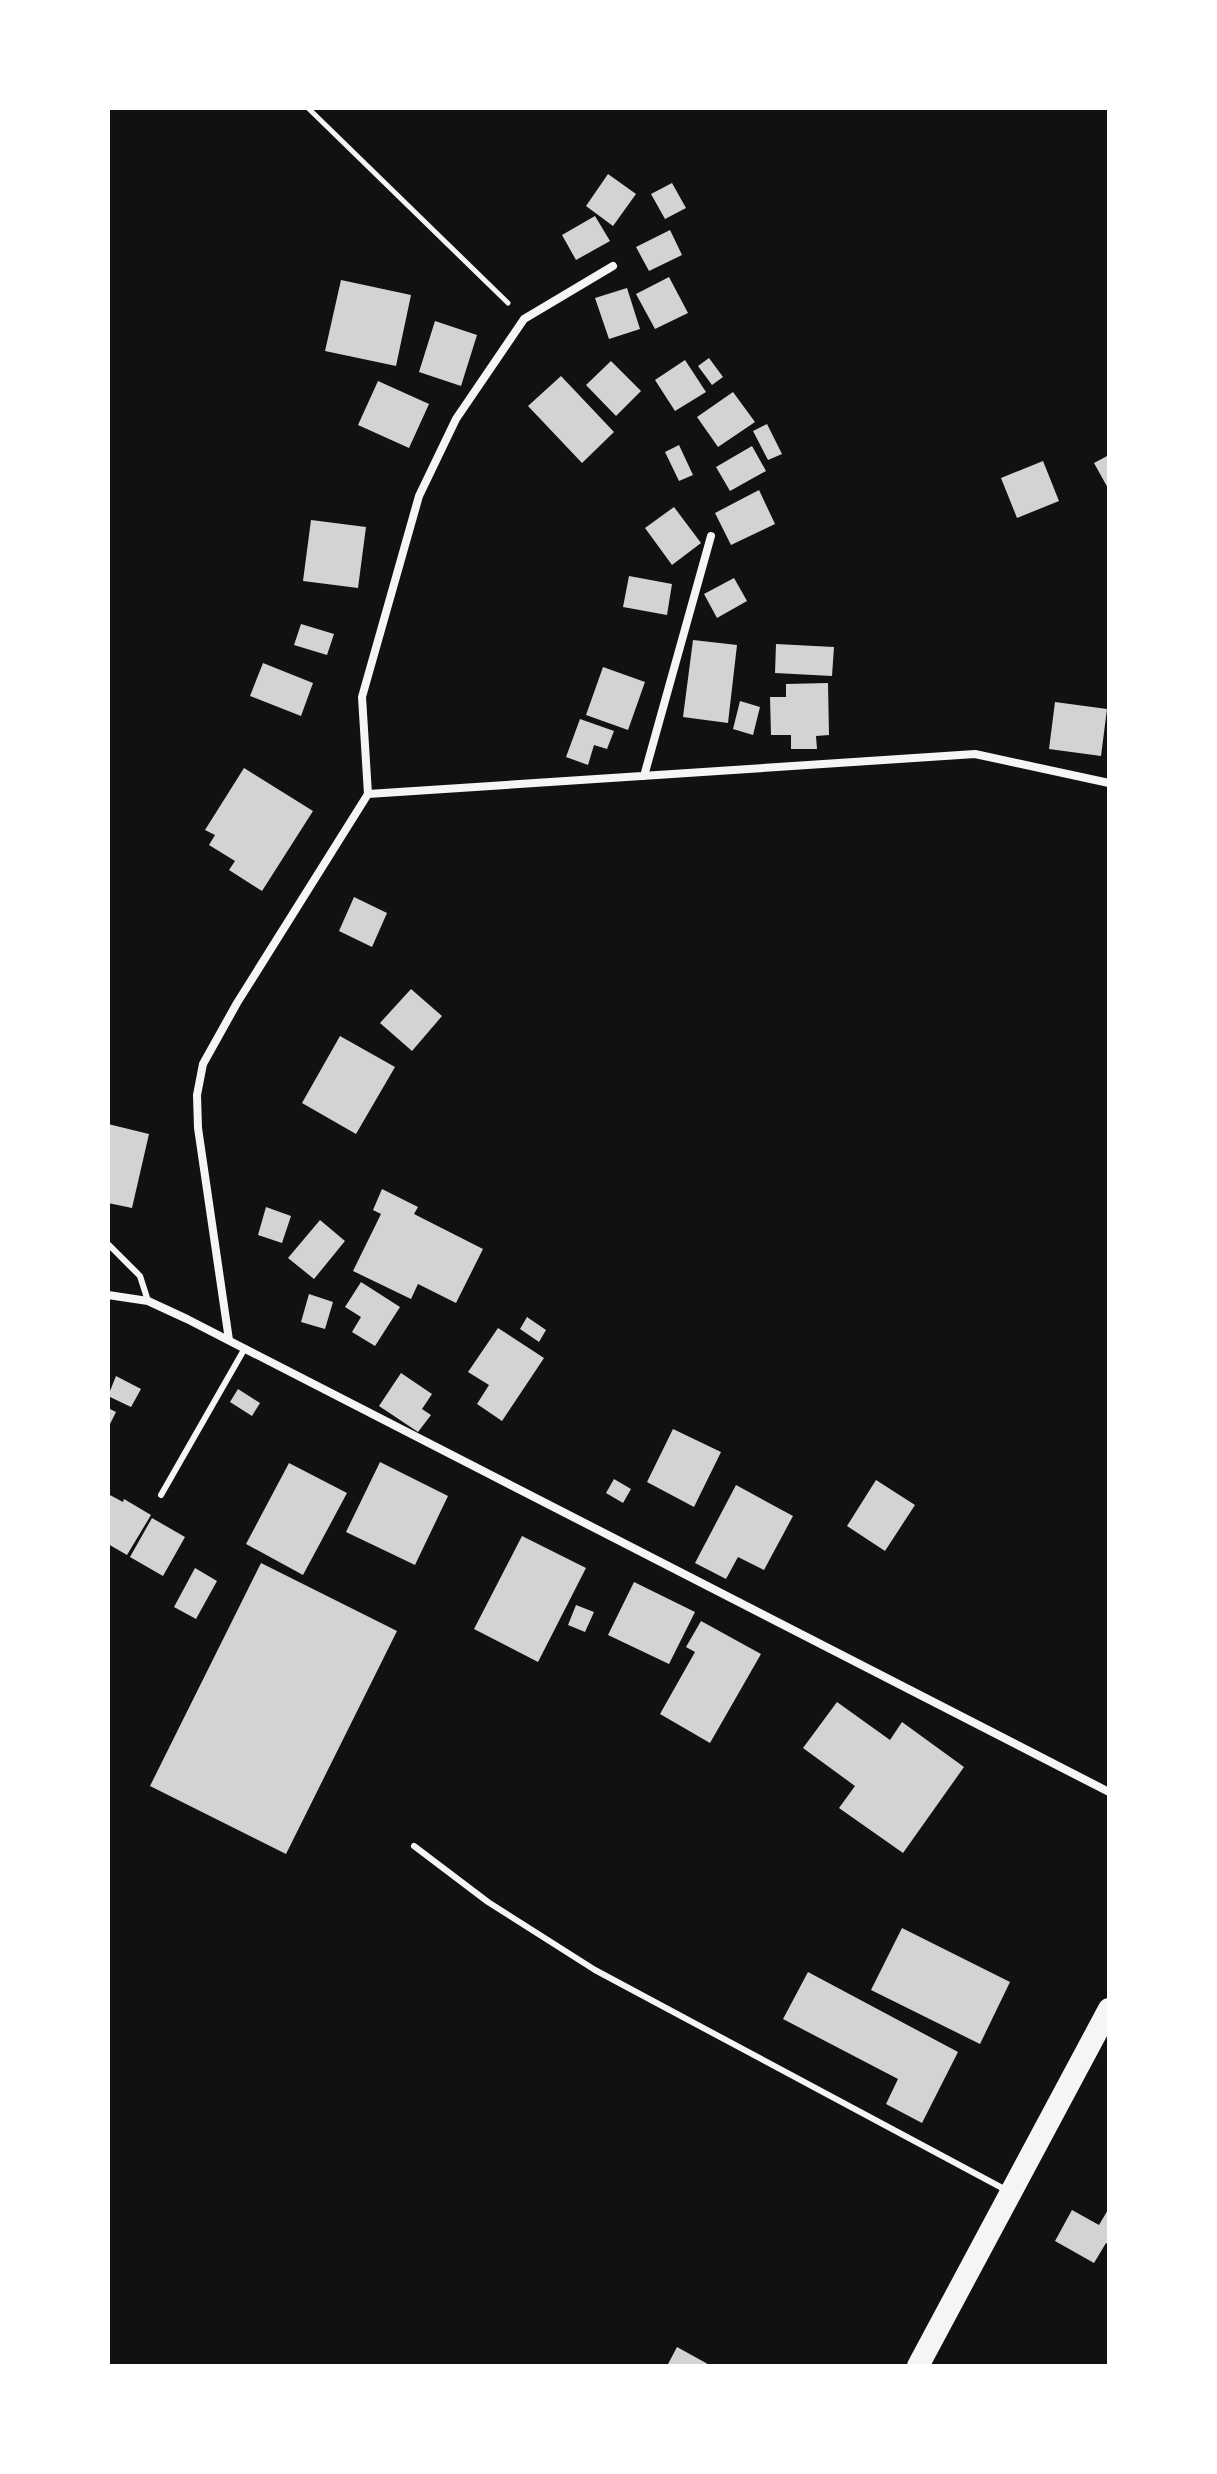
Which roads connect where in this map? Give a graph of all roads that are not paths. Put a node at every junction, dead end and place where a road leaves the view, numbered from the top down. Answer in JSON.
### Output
{"nodes":[{"id":1,"x":613,"y":266,"type":"dead end"},
{"id":2,"x":711,"y":536,"type":"dead end"},
{"id":3,"x":644,"y":776,"type":"junction"},
{"id":4,"x":1109,"y":783,"type":"edge"},
{"id":5,"x":368,"y":794,"type":"junction"},
{"id":6,"x":108,"y":1244,"type":"edge"},
{"id":7,"x":108,"y":1295,"type":"edge"},
{"id":8,"x":148,"y":1301,"type":"junction"},
{"id":9,"x":229,"y":1340,"type":"junction"},
{"id":10,"x":245,"y":1348,"type":"junction"},
{"id":11,"x":161,"y":1495,"type":"dead end"},
{"id":12,"x":1109,"y":1792,"type":"edge"},
{"id":13,"x":414,"y":1846,"type":"dead end"},
{"id":14,"x":1109,"y":2009,"type":"edge"},
{"id":15,"x":1009,"y":2192,"type":"junction"},
{"id":16,"x":918,"y":2366,"type":"edge"}],
"edges":[{"from":1,"to":5,"type":"street"},
{"from":2,"to":3,"type":"street"},
{"from":3,"to":4,"type":"street"},
{"from":3,"to":5,"type":"street"},
{"from":5,"to":9,"type":"street"},
{"from":6,"to":8,"type":"lane"},
{"from":7,"to":8,"type":"street"},
{"from":8,"to":9,"type":"street"},
{"from":9,"to":10,"type":"street"},
{"from":10,"to":11,"type":"lane"},
{"from":10,"to":12,"type":"street"},
{"from":13,"to":15,"type":"lane"},
{"from":14,"to":15,"type":"highway"},
{"from":15,"to":16,"type":"highway"}]}
